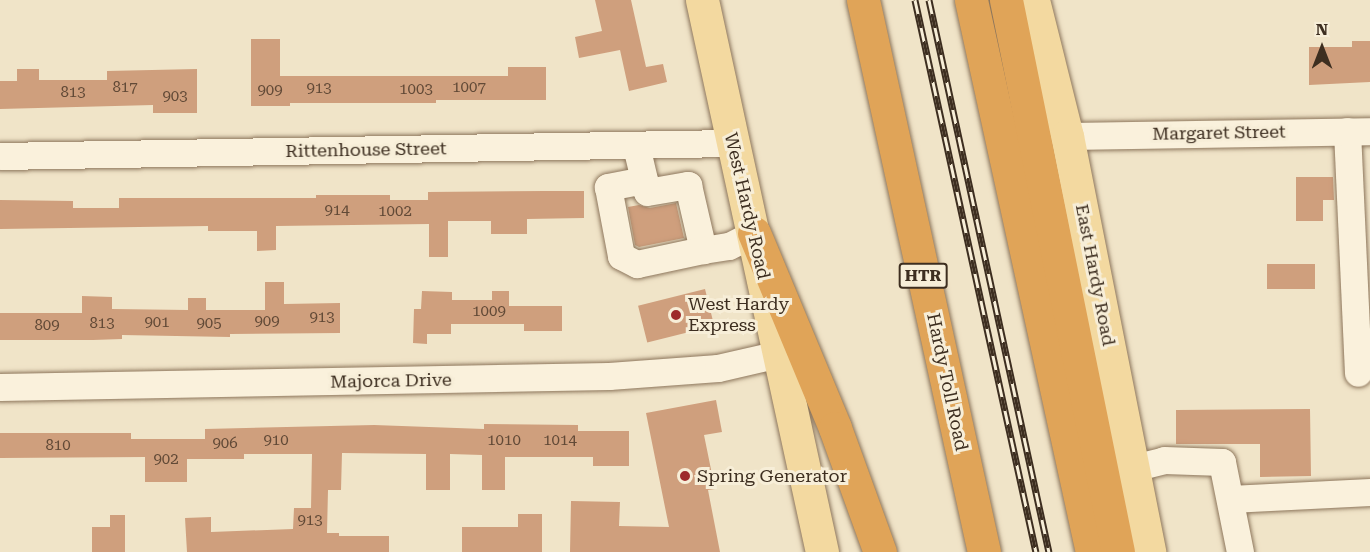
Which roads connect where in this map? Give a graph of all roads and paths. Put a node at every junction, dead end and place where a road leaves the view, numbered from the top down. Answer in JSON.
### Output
{"nodes":[{"id":1,"x":702,"y":0,"type":"edge"},
{"id":2,"x":863,"y":0,"type":"edge"},
{"id":3,"x":971,"y":0,"type":"edge"},
{"id":4,"x":1006,"y":0,"type":"edge"},
{"id":5,"x":1033,"y":0,"type":"edge"},
{"id":6,"x":1358,"y":131,"type":"edge"},
{"id":7,"x":1067,"y":136,"type":"junction"},
{"id":8,"x":733,"y":143,"type":"junction"},
{"id":9,"x":636,"y":146,"type":"junction"},
{"id":10,"x":0,"y":156,"type":"edge"},
{"id":11,"x":644,"y":180,"type":"junction"},
{"id":12,"x":754,"y":233,"type":"junction"},
{"id":13,"x":703,"y":250,"type":"junction"},
{"id":14,"x":779,"y":354,"type":"junction"},
{"id":15,"x":1358,"y":373,"type":"dead end"},
{"id":16,"x":0,"y":387,"type":"edge"},
{"id":17,"x":1133,"y":468,"type":"junction"},
{"id":18,"x":1370,"y":492,"type":"edge"},
{"id":19,"x":1230,"y":499,"type":"junction"},
{"id":20,"x":822,"y":552,"type":"edge"},
{"id":21,"x":880,"y":552,"type":"edge"},
{"id":22,"x":984,"y":552,"type":"edge"},
{"id":23,"x":1092,"y":552,"type":"edge"},
{"id":24,"x":1118,"y":552,"type":"edge"},
{"id":25,"x":1149,"y":552,"type":"edge"},
{"id":26,"x":1240,"y":552,"type":"edge"}],
"edges":[{"from":1,"to":8,"type":"main road","name":"West Hardy Road"},
{"from":2,"to":22,"type":"highway","name":"Hardy Toll Road","number":"HTR"},
{"from":3,"to":23,"type":"highway"},
{"from":4,"to":24,"type":"highway"},
{"from":5,"to":7,"type":"main road","name":"East Hardy Road"},
{"from":6,"to":7,"type":"street","name":"Margaret Street"},
{"from":6,"to":15,"type":"street"},
{"from":7,"to":17,"type":"main road","name":"East Hardy Road"},
{"from":8,"to":9,"type":"street","name":"Rittenhouse Street"},
{"from":8,"to":12,"type":"main road","name":"West Hardy Road"},
{"from":9,"to":10,"type":"street","name":"Rittenhouse Street"},
{"from":9,"to":11,"type":"street"},
{"from":11,"to":13,"type":"street"},
{"from":11,"to":13,"type":"street"},
{"from":12,"to":13,"type":"street"},
{"from":12,"to":14,"type":"main road","name":"West Hardy Road"},
{"from":12,"to":21,"type":"highway"},
{"from":14,"to":16,"type":"street","name":"Majorca Drive"},
{"from":14,"to":20,"type":"main road","name":"West Hardy Road"},
{"from":17,"to":19,"type":"street"},
{"from":17,"to":25,"type":"main road","name":"East Hardy Road"},
{"from":18,"to":19,"type":"street"},
{"from":19,"to":26,"type":"street"}]}
